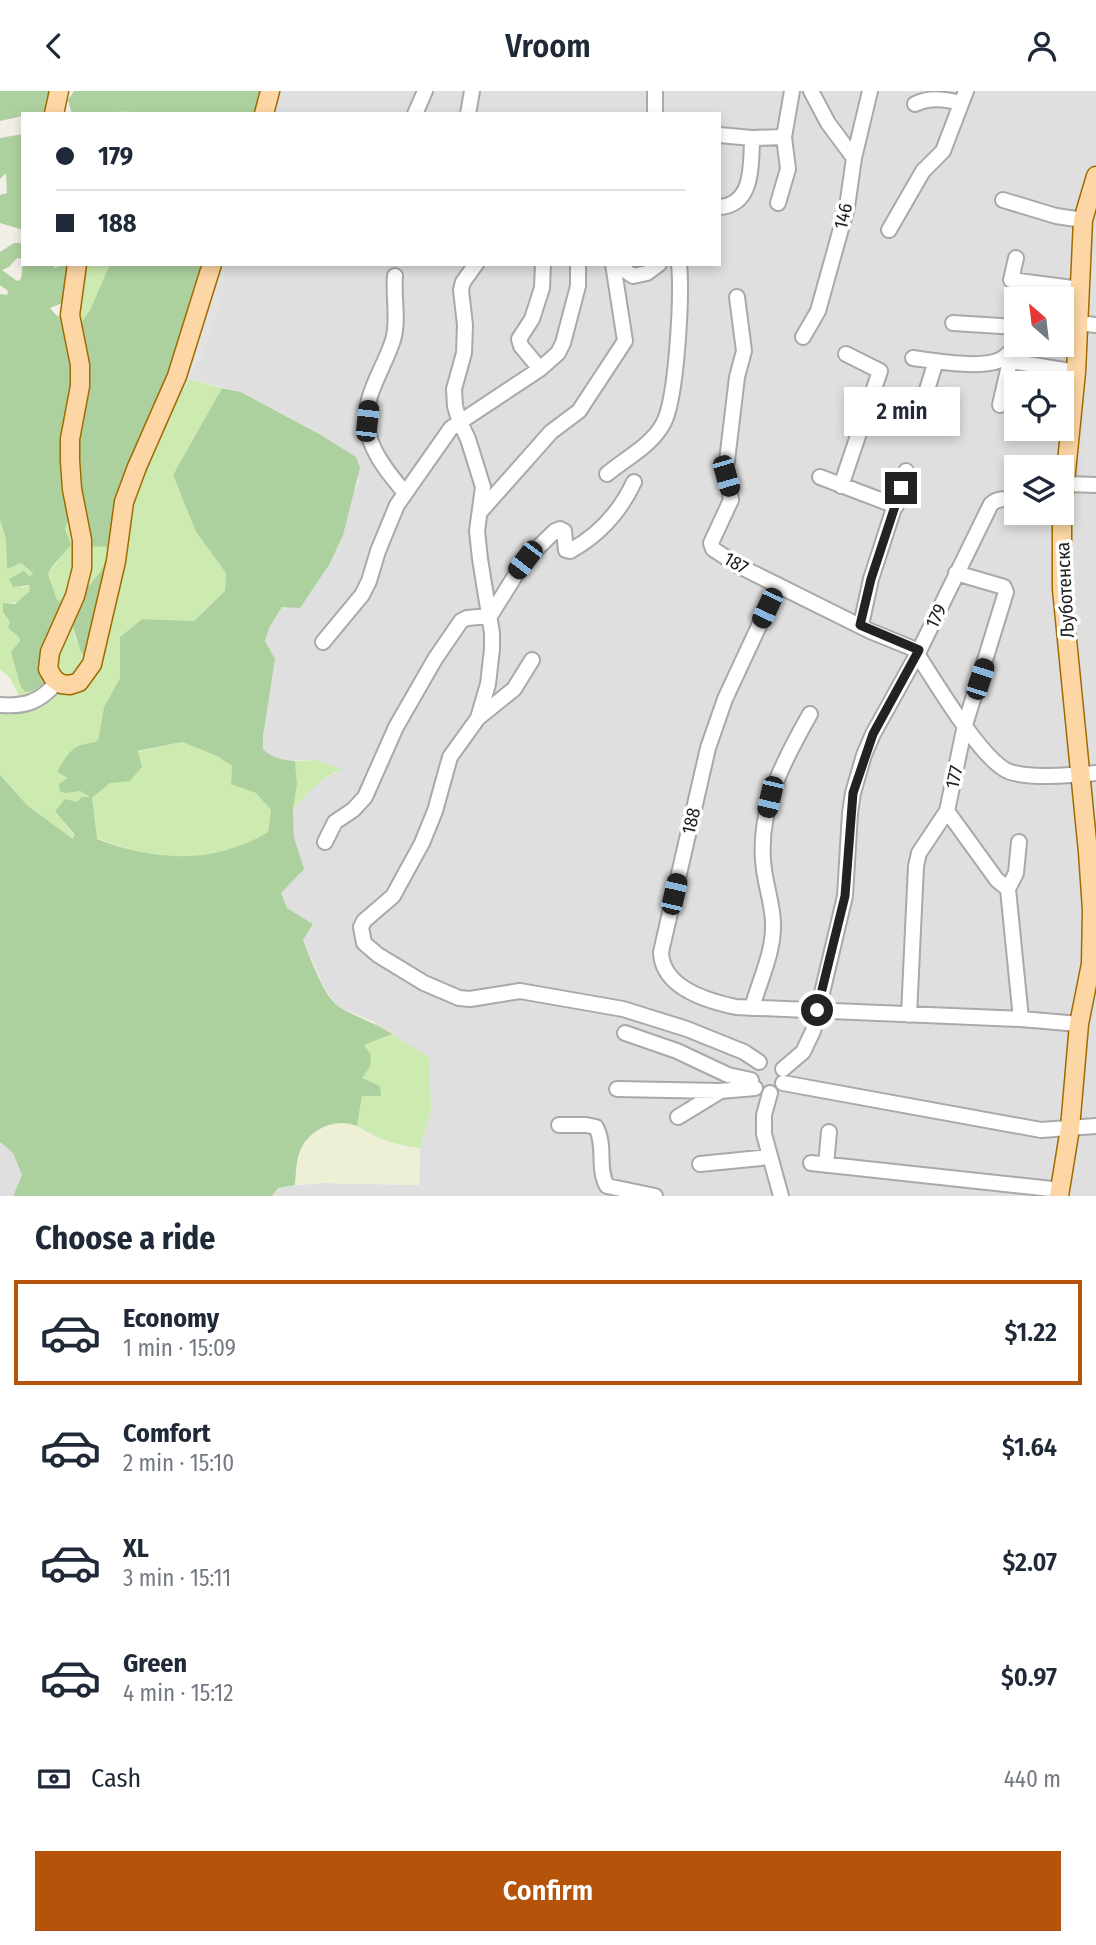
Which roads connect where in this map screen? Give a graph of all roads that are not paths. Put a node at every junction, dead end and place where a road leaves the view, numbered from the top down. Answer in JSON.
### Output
{"nodes":[{"id":1,"x":59,"y":91,"type":"edge"},
{"id":2,"x":271,"y":91,"type":"edge"},
{"id":3,"x":425,"y":91,"type":"edge"},
{"id":4,"x":472,"y":91,"type":"edge"},
{"id":5,"x":654,"y":91,"type":"edge"},
{"id":6,"x":792,"y":91,"type":"edge"},
{"id":7,"x":811,"y":91,"type":"edge"},
{"id":8,"x":870,"y":91,"type":"edge"},
{"id":9,"x":964,"y":97,"type":"edge"},
{"id":10,"x":915,"y":104,"type":"dead end"},
{"id":11,"x":54,"y":112,"type":"edge"},
{"id":12,"x":265,"y":112,"type":"edge"},
{"id":13,"x":416,"y":112,"type":"edge"},
{"id":14,"x":468,"y":112,"type":"edge"},
{"id":15,"x":655,"y":112,"type":"edge"},
{"id":16,"x":721,"y":135,"type":"edge"},
{"id":17,"x":784,"y":137,"type":"junction"},
{"id":18,"x":752,"y":138,"type":"junction"},
{"id":19,"x":854,"y":158,"type":"junction"},
{"id":20,"x":1096,"y":176,"type":"edge"},
{"id":21,"x":1003,"y":200,"type":"dead end"},
{"id":22,"x":778,"y":203,"type":"dead end"},
{"id":23,"x":721,"y":207,"type":"edge"},
{"id":24,"x":1088,"y":211,"type":"edge"},
{"id":25,"x":890,"y":230,"type":"dead end"},
{"id":26,"x":1016,"y":258,"type":"dead end"},
{"id":27,"x":77,"y":266,"type":"edge"},
{"id":28,"x":211,"y":266,"type":"edge"},
{"id":29,"x":475,"y":266,"type":"edge"},
{"id":30,"x":543,"y":266,"type":"edge"},
{"id":31,"x":578,"y":266,"type":"edge"},
{"id":32,"x":615,"y":266,"type":"edge"},
{"id":33,"x":618,"y":266,"type":"edge"},
{"id":34,"x":656,"y":266,"type":"edge"},
{"id":35,"x":679,"y":266,"type":"edge"},
{"id":36,"x":395,"y":276,"type":"dead end"},
{"id":37,"x":1080,"y":289,"type":"junction"},
{"id":38,"x":737,"y":296,"type":"dead end"},
{"id":39,"x":1074,"y":320,"type":"edge"},
{"id":40,"x":953,"y":323,"type":"dead end"},
{"id":41,"x":1096,"y":325,"type":"edge"},
{"id":42,"x":1004,"y":326,"type":"edge"},
{"id":43,"x":1074,"y":330,"type":"edge"},
{"id":44,"x":803,"y":337,"type":"dead end"},
{"id":45,"x":1074,"y":351,"type":"edge"},
{"id":46,"x":846,"y":354,"type":"dead end"},
{"id":47,"x":1004,"y":356,"type":"edge"},
{"id":48,"x":913,"y":358,"type":"dead end"},
{"id":49,"x":936,"y":361,"type":"junction"},
{"id":50,"x":540,"y":369,"type":"junction"},
{"id":51,"x":1076,"y":372,"type":"junction"},
{"id":52,"x":1000,"y":405,"type":"dead end"},
{"id":53,"x":919,"y":415,"type":"dead end"},
{"id":54,"x":459,"y":421,"type":"junction"},
{"id":55,"x":1069,"y":455,"type":"edge"},
{"id":56,"x":906,"y":471,"type":"dead end"},
{"id":57,"x":607,"y":474,"type":"dead end"},
{"id":58,"x":820,"y":477,"type":"dead end"},
{"id":59,"x":635,"y":482,"type":"dead end"},
{"id":60,"x":1074,"y":484,"type":"edge"},
{"id":61,"x":1096,"y":485,"type":"edge"},
{"id":62,"x":841,"y":486,"type":"junction"},
{"id":63,"x":405,"y":493,"type":"junction"},
{"id":64,"x":1004,"y":498,"type":"edge"},
{"id":65,"x":896,"y":506,"type":"junction"},
{"id":66,"x":479,"y":513,"type":"junction"},
{"id":67,"x":1062,"y":525,"type":"edge"},
{"id":68,"x":956,"y":573,"type":"junction"},
{"id":69,"x":778,"y":585,"type":"junction"},
{"id":70,"x":489,"y":616,"type":"junction"},
{"id":71,"x":860,"y":625,"type":"junction"},
{"id":72,"x":323,"y":642,"type":"dead end"},
{"id":73,"x":918,"y":652,"type":"junction"},
{"id":74,"x":532,"y":660,"type":"dead end"},
{"id":75,"x":57,"y":682,"type":"junction"},
{"id":76,"x":0,"y":705,"type":"edge"},
{"id":77,"x":810,"y":714,"type":"dead end"},
{"id":78,"x":478,"y":718,"type":"junction"},
{"id":79,"x":965,"y":725,"type":"junction"},
{"id":80,"x":1088,"y":774,"type":"edge"},
{"id":81,"x":947,"y":811,"type":"junction"},
{"id":82,"x":325,"y":842,"type":"dead end"},
{"id":83,"x":1019,"y":842,"type":"dead end"},
{"id":84,"x":1092,"y":852,"type":"edge"},
{"id":85,"x":1008,"y":890,"type":"junction"},
{"id":86,"x":752,"y":1008,"type":"junction"},
{"id":87,"x":817,"y":1010,"type":"junction"},
{"id":88,"x":909,"y":1015,"type":"junction"},
{"id":89,"x":1021,"y":1019,"type":"junction"},
{"id":90,"x":1079,"y":1024,"type":"junction"},
{"id":91,"x":625,"y":1033,"type":"dead end"},
{"id":92,"x":759,"y":1062,"type":"junction"},
{"id":93,"x":783,"y":1076,"type":"junction"},
{"id":94,"x":753,"y":1084,"type":"junction"},
{"id":95,"x":617,"y":1089,"type":"dead end"},
{"id":96,"x":720,"y":1091,"type":"junction"},
{"id":97,"x":770,"y":1093,"type":"junction"},
{"id":98,"x":678,"y":1117,"type":"dead end"},
{"id":99,"x":559,"y":1125,"type":"dead end"},
{"id":100,"x":1096,"y":1126,"type":"edge"},
{"id":101,"x":1070,"y":1128,"type":"junction"},
{"id":102,"x":829,"y":1132,"type":"dead end"},
{"id":103,"x":770,"y":1157,"type":"junction"},
{"id":104,"x":700,"y":1164,"type":"dead end"},
{"id":105,"x":1060,"y":1193,"type":"edge"},
{"id":106,"x":655,"y":1196,"type":"edge"},
{"id":107,"x":781,"y":1196,"type":"edge"}],
"edges":[{"from":1,"to":11,"type":"main road"},
{"from":2,"to":12,"type":"main road"},
{"from":3,"to":13,"type":"street"},
{"from":4,"to":14,"type":"street"},
{"from":5,"to":15,"type":"street"},
{"from":6,"to":17,"type":"street"},
{"from":7,"to":19,"type":"street"},
{"from":8,"to":19,"type":"street","name":"146"},
{"from":9,"to":10,"type":"street"},
{"from":9,"to":25,"type":"street"},
{"from":16,"to":18,"type":"street"},
{"from":17,"to":18,"type":"street"},
{"from":17,"to":22,"type":"street"},
{"from":18,"to":23,"type":"street"},
{"from":19,"to":44,"type":"street","name":"146"},
{"from":20,"to":24,"type":"main road","name":"Љуботенска"},
{"from":21,"to":24,"type":"street"},
{"from":24,"to":37,"type":"main road","name":"Љуботенска"},
{"from":26,"to":37,"type":"street"},
{"from":27,"to":75,"type":"main road"},
{"from":28,"to":75,"type":"main road"},
{"from":29,"to":54,"type":"street"},
{"from":30,"to":50,"type":"street"},
{"from":31,"to":50,"type":"street"},
{"from":32,"to":66,"type":"street"},
{"from":33,"to":34,"type":"street"},
{"from":35,"to":57,"type":"street"},
{"from":36,"to":63,"type":"street"},
{"from":37,"to":39,"type":"main road","name":"Љуботенска"},
{"from":38,"to":69,"type":"street","name":"187"},
{"from":40,"to":42,"type":"street"},
{"from":41,"to":43,"type":"street"},
{"from":45,"to":51,"type":"main road","name":"Љуботенска"},
{"from":46,"to":62,"type":"street"},
{"from":47,"to":49,"type":"street"},
{"from":48,"to":49,"type":"street"},
{"from":49,"to":53,"type":"street"},
{"from":50,"to":54,"type":"street"},
{"from":51,"to":52,"type":"street"},
{"from":51,"to":55,"type":"main road","name":"Љуботенска"},
{"from":54,"to":63,"type":"street"},
{"from":54,"to":66,"type":"street"},
{"from":56,"to":65,"type":"street"},
{"from":58,"to":62,"type":"street"},
{"from":59,"to":70,"type":"street"},
{"from":60,"to":61,"type":"street"},
{"from":62,"to":65,"type":"street"},
{"from":63,"to":72,"type":"street"},
{"from":64,"to":68,"type":"street","name":"179"},
{"from":65,"to":71,"type":"street"},
{"from":66,"to":70,"type":"street"},
{"from":67,"to":80,"type":"main road","name":"Љуботенска"},
{"from":68,"to":73,"type":"street","name":"179"},
{"from":68,"to":79,"type":"street","name":"177"},
{"from":69,"to":71,"type":"street","name":"187"},
{"from":69,"to":86,"type":"street","name":"188"},
{"from":70,"to":78,"type":"street"},
{"from":70,"to":82,"type":"street"},
{"from":71,"to":73,"type":"street","name":"187"},
{"from":73,"to":79,"type":"street"},
{"from":73,"to":87,"type":"street","name":"179"},
{"from":74,"to":78,"type":"street"},
{"from":75,"to":76,"type":"street"},
{"from":77,"to":86,"type":"street"},
{"from":78,"to":92,"type":"street"},
{"from":79,"to":80,"type":"street"},
{"from":79,"to":81,"type":"street","name":"177"},
{"from":80,"to":84,"type":"main road","name":"Љуботенска"},
{"from":81,"to":85,"type":"street"},
{"from":81,"to":88,"type":"street","name":"177"},
{"from":83,"to":85,"type":"street"},
{"from":84,"to":90,"type":"main road","name":"Љуботенска"},
{"from":85,"to":89,"type":"street"},
{"from":86,"to":87,"type":"street","name":"188"},
{"from":87,"to":88,"type":"street","name":"188"},
{"from":87,"to":93,"type":"street","name":"179"},
{"from":88,"to":89,"type":"street","name":"188"},
{"from":89,"to":90,"type":"street","name":"188"},
{"from":90,"to":101,"type":"main road","name":"Љуботенска"},
{"from":91,"to":94,"type":"street"},
{"from":92,"to":93,"type":"street"},
{"from":92,"to":94,"type":"street"},
{"from":93,"to":97,"type":"street"},
{"from":93,"to":101,"type":"street"},
{"from":94,"to":96,"type":"street"},
{"from":94,"to":97,"type":"street"},
{"from":95,"to":96,"type":"street"},
{"from":96,"to":98,"type":"street"},
{"from":97,"to":103,"type":"street"},
{"from":99,"to":106,"type":"street"},
{"from":100,"to":101,"type":"street"},
{"from":101,"to":105,"type":"main road","name":"Љуботенска"},
{"from":102,"to":105,"type":"street"},
{"from":103,"to":104,"type":"street"},
{"from":103,"to":107,"type":"street"}]}
